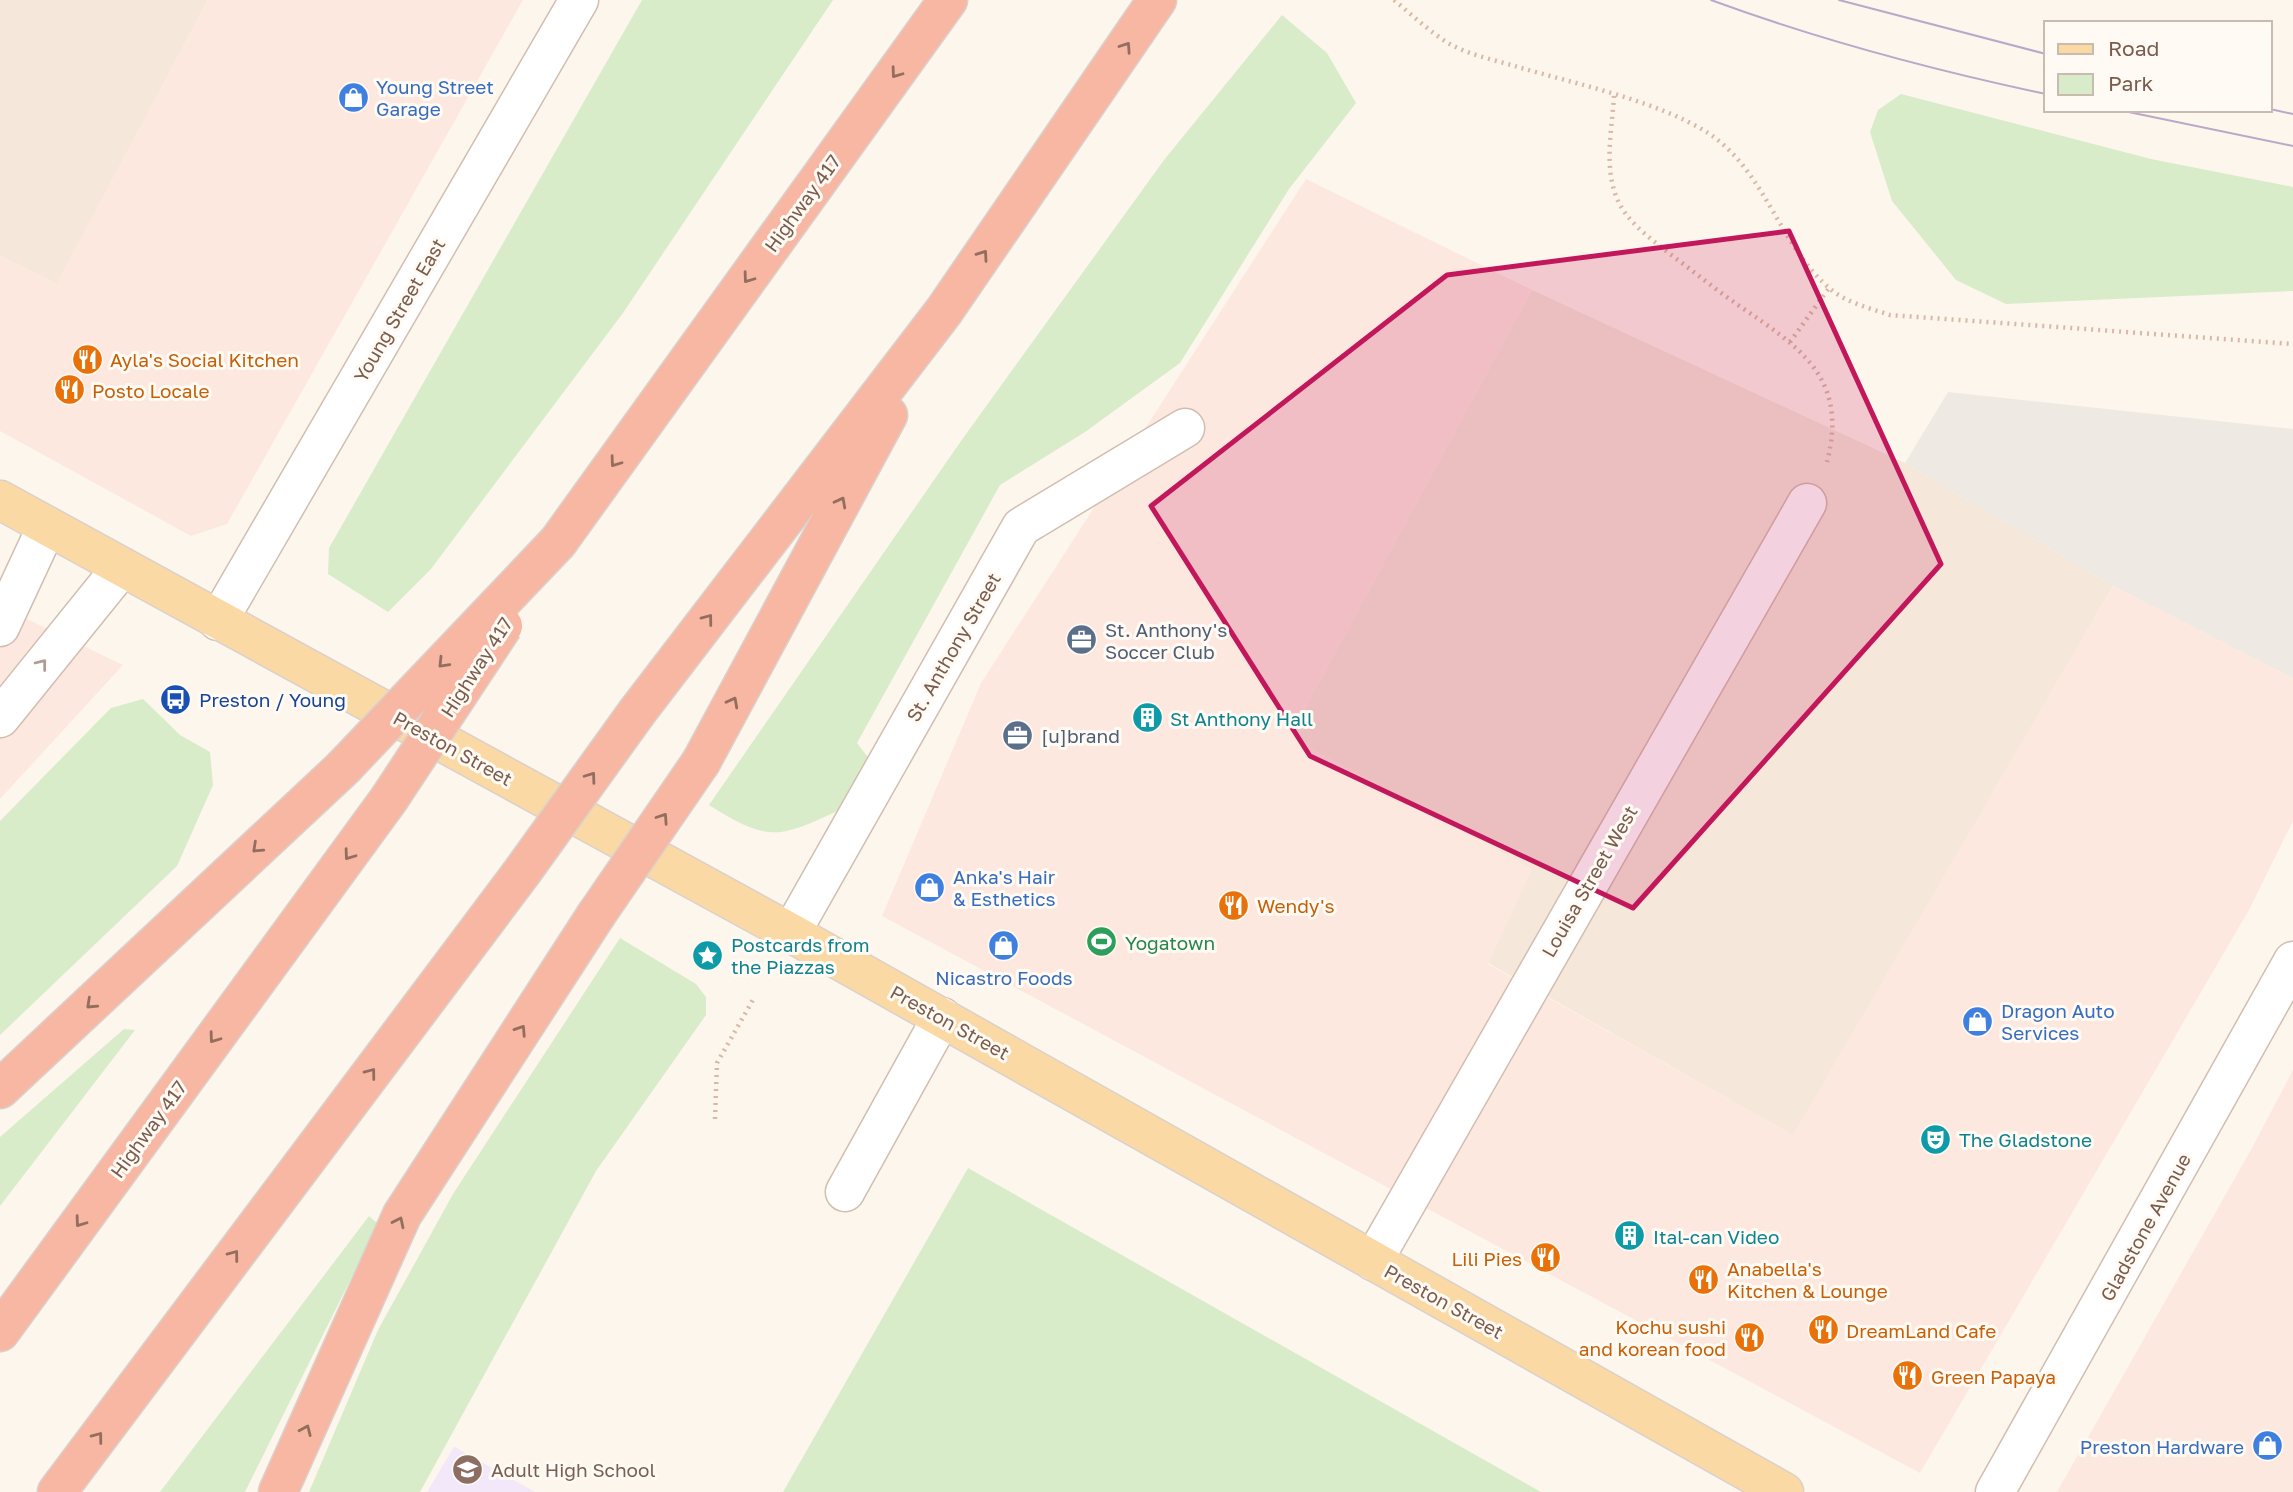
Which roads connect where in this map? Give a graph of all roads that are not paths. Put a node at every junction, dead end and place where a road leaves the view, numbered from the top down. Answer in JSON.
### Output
{"nodes":[{"id":1,"x":579,"y":0,"type":"edge"},
{"id":2,"x":1157,"y":0,"type":"edge"},
{"id":3,"x":942,"y":9,"type":"edge"},
{"id":4,"x":944,"y":311,"type":"junction"},
{"id":5,"x":1185,"y":428,"type":"dead end"},
{"id":6,"x":0,"y":500,"type":"edge"},
{"id":7,"x":1807,"y":503,"type":"road end"},
{"id":8,"x":47,"y":526,"type":"junction"},
{"id":9,"x":558,"y":542,"type":"junction"},
{"id":10,"x":122,"y":567,"type":"junction"},
{"id":11,"x":218,"y":621,"type":"junction"},
{"id":12,"x":0,"y":627,"type":"edge"},
{"id":13,"x":0,"y":718,"type":"edge"},
{"id":14,"x":791,"y":933,"type":"junction"},
{"id":15,"x":2293,"y":961,"type":"edge"},
{"id":16,"x":942,"y":1017,"type":"junction"},
{"id":17,"x":0,"y":1089,"type":"edge"},
{"id":18,"x":845,"y":1192,"type":"dead end"},
{"id":19,"x":1373,"y":1261,"type":"junction"},
{"id":20,"x":0,"y":1332,"type":"edge"},
{"id":21,"x":57,"y":1492,"type":"edge"},
{"id":22,"x":278,"y":1492,"type":"edge"},
{"id":23,"x":1784,"y":1492,"type":"edge"},
{"id":24,"x":1995,"y":1492,"type":"edge"}],
"edges":[{"from":1,"to":11,"type":"street","name":"Young Street East"},
{"from":4,"to":2,"type":"highway","one_way":true},
{"from":3,"to":9,"type":"highway","name":"Highway 417","one_way":true},
{"from":21,"to":4,"type":"highway","one_way":true,"bridge":true},
{"from":22,"to":4,"type":"highway","one_way":true,"bridge":true},
{"from":5,"to":14,"type":"street","name":"St. Anthony Street"},
{"from":6,"to":8,"type":"main road","name":"Preston Street"},
{"from":7,"to":19,"type":"street","name":"Louisa Street West"},
{"from":8,"to":10,"type":"main road","name":"Preston Street"},
{"from":8,"to":12,"type":"street"},
{"from":9,"to":17,"type":"highway","one_way":true,"bridge":true},
{"from":9,"to":20,"type":"highway","name":"Highway 417","one_way":true,"bridge":true},
{"from":10,"to":11,"type":"main road","name":"Preston Street"},
{"from":13,"to":10,"type":"street","one_way":true},
{"from":11,"to":14,"type":"main road","name":"Preston Street"},
{"from":14,"to":16,"type":"main road","name":"Preston Street"},
{"from":15,"to":24,"type":"street","name":"Gladstone Avenue"},
{"from":16,"to":18,"type":"street"},
{"from":16,"to":19,"type":"main road","name":"Preston Street"},
{"from":19,"to":23,"type":"main road","name":"Preston Street"}]}
